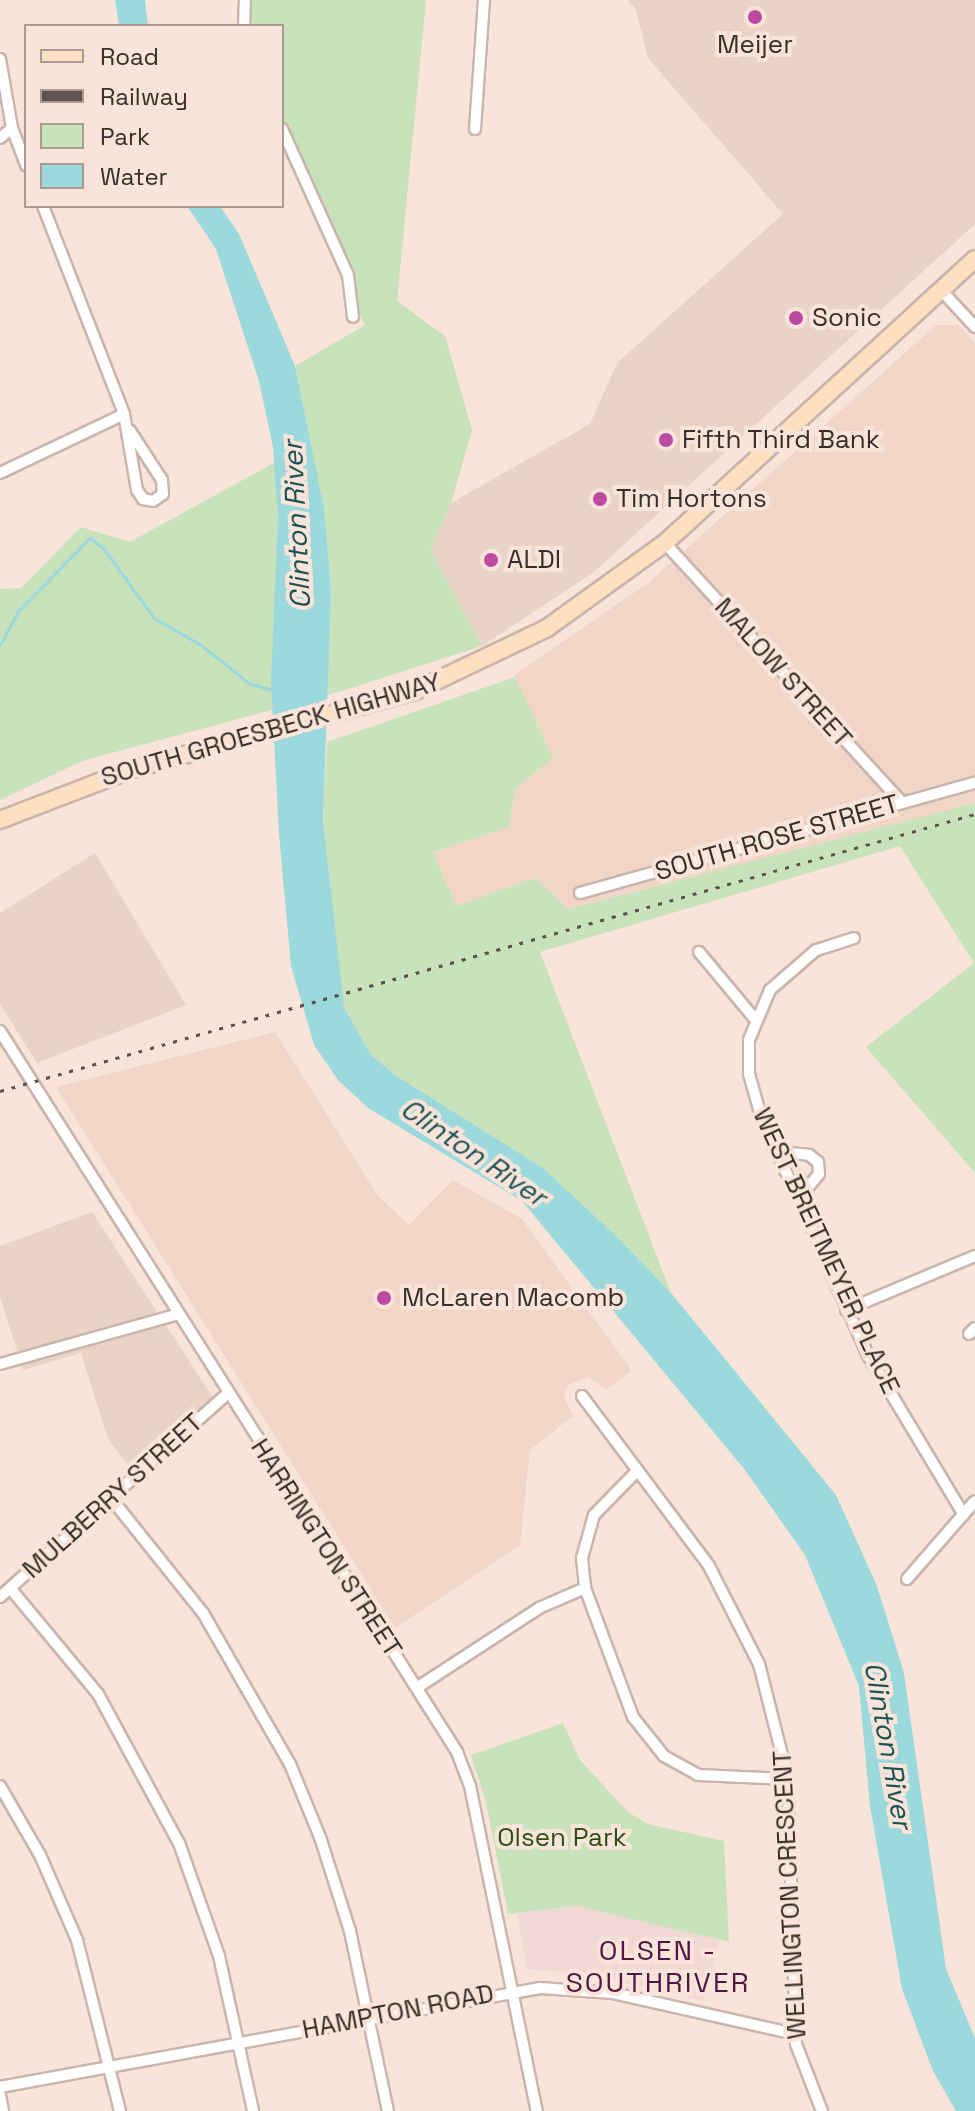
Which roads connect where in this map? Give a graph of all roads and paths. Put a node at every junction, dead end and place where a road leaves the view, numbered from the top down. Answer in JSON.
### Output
{"nodes":[{"id":1,"x":245,"y":0,"type":"edge"},
{"id":2,"x":484,"y":0,"type":"edge"},
{"id":3,"x":244,"y":24,"type":"edge"},
{"id":4,"x":0,"y":59,"type":"edge"},
{"id":5,"x":12,"y":128,"type":"junction"},
{"id":6,"x":475,"y":129,"type":"dead end"},
{"id":7,"x":284,"y":133,"type":"edge"},
{"id":8,"x":0,"y":138,"type":"edge"},
{"id":9,"x":24,"y":160,"type":"edge"},
{"id":10,"x":44,"y":208,"type":"edge"},
{"id":11,"x":975,"y":259,"type":"edge"},
{"id":12,"x":941,"y":290,"type":"junction"},
{"id":13,"x":353,"y":317,"type":"dead end"},
{"id":14,"x":975,"y":327,"type":"edge"},
{"id":15,"x":124,"y":414,"type":"junction"},
{"id":16,"x":130,"y":431,"type":"junction"},
{"id":17,"x":0,"y":473,"type":"edge"},
{"id":18,"x":665,"y":543,"type":"junction"},
{"id":19,"x":975,"y":783,"type":"edge"},
{"id":20,"x":902,"y":803,"type":"junction"},
{"id":21,"x":0,"y":820,"type":"edge"},
{"id":22,"x":580,"y":893,"type":"dead end"},
{"id":23,"x":854,"y":938,"type":"dead end"},
{"id":24,"x":699,"y":952,"type":"dead end"},
{"id":25,"x":754,"y":1018,"type":"junction"},
{"id":26,"x":0,"y":1031,"type":"edge"},
{"id":27,"x":777,"y":1152,"type":"junction"},
{"id":28,"x":798,"y":1199,"type":"junction"},
{"id":29,"x":975,"y":1256,"type":"edge"},
{"id":30,"x":958,"y":1263,"type":"junction"},
{"id":31,"x":975,"y":1266,"type":"edge"},
{"id":32,"x":846,"y":1310,"type":"junction"},
{"id":33,"x":175,"y":1315,"type":"junction"},
{"id":34,"x":0,"y":1364,"type":"edge"},
{"id":35,"x":226,"y":1395,"type":"junction"},
{"id":36,"x":582,"y":1396,"type":"dead end"},
{"id":37,"x":637,"y":1471,"type":"junction"},
{"id":38,"x":110,"y":1497,"type":"junction"},
{"id":39,"x":975,"y":1501,"type":"edge"},
{"id":40,"x":964,"y":1515,"type":"junction"},
{"id":41,"x":907,"y":1579,"type":"dead end"},
{"id":42,"x":10,"y":1588,"type":"junction"},
{"id":43,"x":585,"y":1588,"type":"junction"},
{"id":44,"x":0,"y":1597,"type":"edge"},
{"id":45,"x":418,"y":1687,"type":"junction"},
{"id":46,"x":788,"y":1779,"type":"junction"},
{"id":47,"x":0,"y":1786,"type":"edge"},
{"id":48,"x":512,"y":1990,"type":"junction"},
{"id":49,"x":369,"y":2017,"type":"junction"},
{"id":50,"x":795,"y":2034,"type":"junction"},
{"id":51,"x":240,"y":2042,"type":"junction"},
{"id":52,"x":111,"y":2062,"type":"junction"},
{"id":53,"x":0,"y":2087,"type":"edge"},
{"id":54,"x":0,"y":2095,"type":"edge"},
{"id":55,"x":819,"y":2109,"type":"edge"},
{"id":56,"x":3,"y":2111,"type":"edge"},
{"id":57,"x":120,"y":2111,"type":"edge"},
{"id":58,"x":253,"y":2111,"type":"edge"},
{"id":59,"x":388,"y":2111,"type":"edge"},
{"id":60,"x":537,"y":2111,"type":"edge"}],
"edges":[{"from":1,"to":3,"type":"street"},
{"from":2,"to":6,"type":"street"},
{"from":4,"to":5,"type":"street"},
{"from":5,"to":8,"type":"street"},
{"from":5,"to":9,"type":"street"},
{"from":7,"to":13,"type":"street"},
{"from":10,"to":15,"type":"street"},
{"from":11,"to":12,"type":"main road","name":"SOUTH GROESBECK HIGHWAY"},
{"from":12,"to":14,"type":"street"},
{"from":12,"to":18,"type":"main road","name":"SOUTH GROESBECK HIGHWAY"},
{"from":15,"to":16,"type":"street"},
{"from":15,"to":17,"type":"street"},
{"from":16,"to":16,"type":"street"},
{"from":18,"to":20,"type":"street","name":"MALOW STREET"},
{"from":18,"to":21,"type":"main road","name":"SOUTH GROESBECK HIGHWAY"},
{"from":19,"to":20,"type":"street","name":"SOUTH ROSE STREET"},
{"from":20,"to":22,"type":"street","name":"SOUTH ROSE STREET"},
{"from":23,"to":25,"type":"street","name":"WEST BREITMEYER PLACE"},
{"from":24,"to":25,"type":"street"},
{"from":25,"to":27,"type":"street","name":"WEST BREITMEYER PLACE"},
{"from":26,"to":33,"type":"street","name":"HARRINGTON STREET"},
{"from":27,"to":28,"type":"street","name":"WEST BREITMEYER PLACE"},
{"from":27,"to":28,"type":"street"},
{"from":28,"to":32,"type":"street","name":"WEST BREITMEYER PLACE"},
{"from":29,"to":30,"type":"street"},
{"from":30,"to":31,"type":"street"},
{"from":30,"to":32,"type":"street"},
{"from":32,"to":40,"type":"street","name":"WEST BREITMEYER PLACE"},
{"from":33,"to":34,"type":"street"},
{"from":33,"to":35,"type":"street","name":"HARRINGTON STREET"},
{"from":35,"to":38,"type":"street","name":"MULBERRY STREET"},
{"from":35,"to":45,"type":"street","name":"HARRINGTON STREET"},
{"from":36,"to":37,"type":"street","name":"WELLINGTON CRESCENT"},
{"from":37,"to":43,"type":"street"},
{"from":37,"to":46,"type":"street","name":"WELLINGTON CRESCENT"},
{"from":38,"to":42,"type":"street","name":"MULBERRY STREET"},
{"from":38,"to":49,"type":"street"},
{"from":39,"to":40,"type":"street"},
{"from":40,"to":41,"type":"street"},
{"from":42,"to":44,"type":"street","name":"MULBERRY STREET"},
{"from":42,"to":51,"type":"street"},
{"from":43,"to":45,"type":"street"},
{"from":43,"to":46,"type":"street"},
{"from":45,"to":48,"type":"street","name":"HARRINGTON STREET"},
{"from":46,"to":50,"type":"street","name":"WELLINGTON CRESCENT"},
{"from":47,"to":52,"type":"street"},
{"from":48,"to":49,"type":"street","name":"HAMPTON ROAD"},
{"from":48,"to":50,"type":"street","name":"HAMPTON ROAD"},
{"from":48,"to":60,"type":"street","name":"HARRINGTON STREET"},
{"from":49,"to":51,"type":"street","name":"HAMPTON ROAD"},
{"from":49,"to":59,"type":"street"},
{"from":50,"to":55,"type":"street","name":"WELLINGTON CRESCENT"},
{"from":51,"to":52,"type":"street","name":"HAMPTON ROAD"},
{"from":51,"to":58,"type":"street"},
{"from":52,"to":53,"type":"street","name":"HAMPTON ROAD"},
{"from":52,"to":57,"type":"street"},
{"from":54,"to":56,"type":"street"}]}
